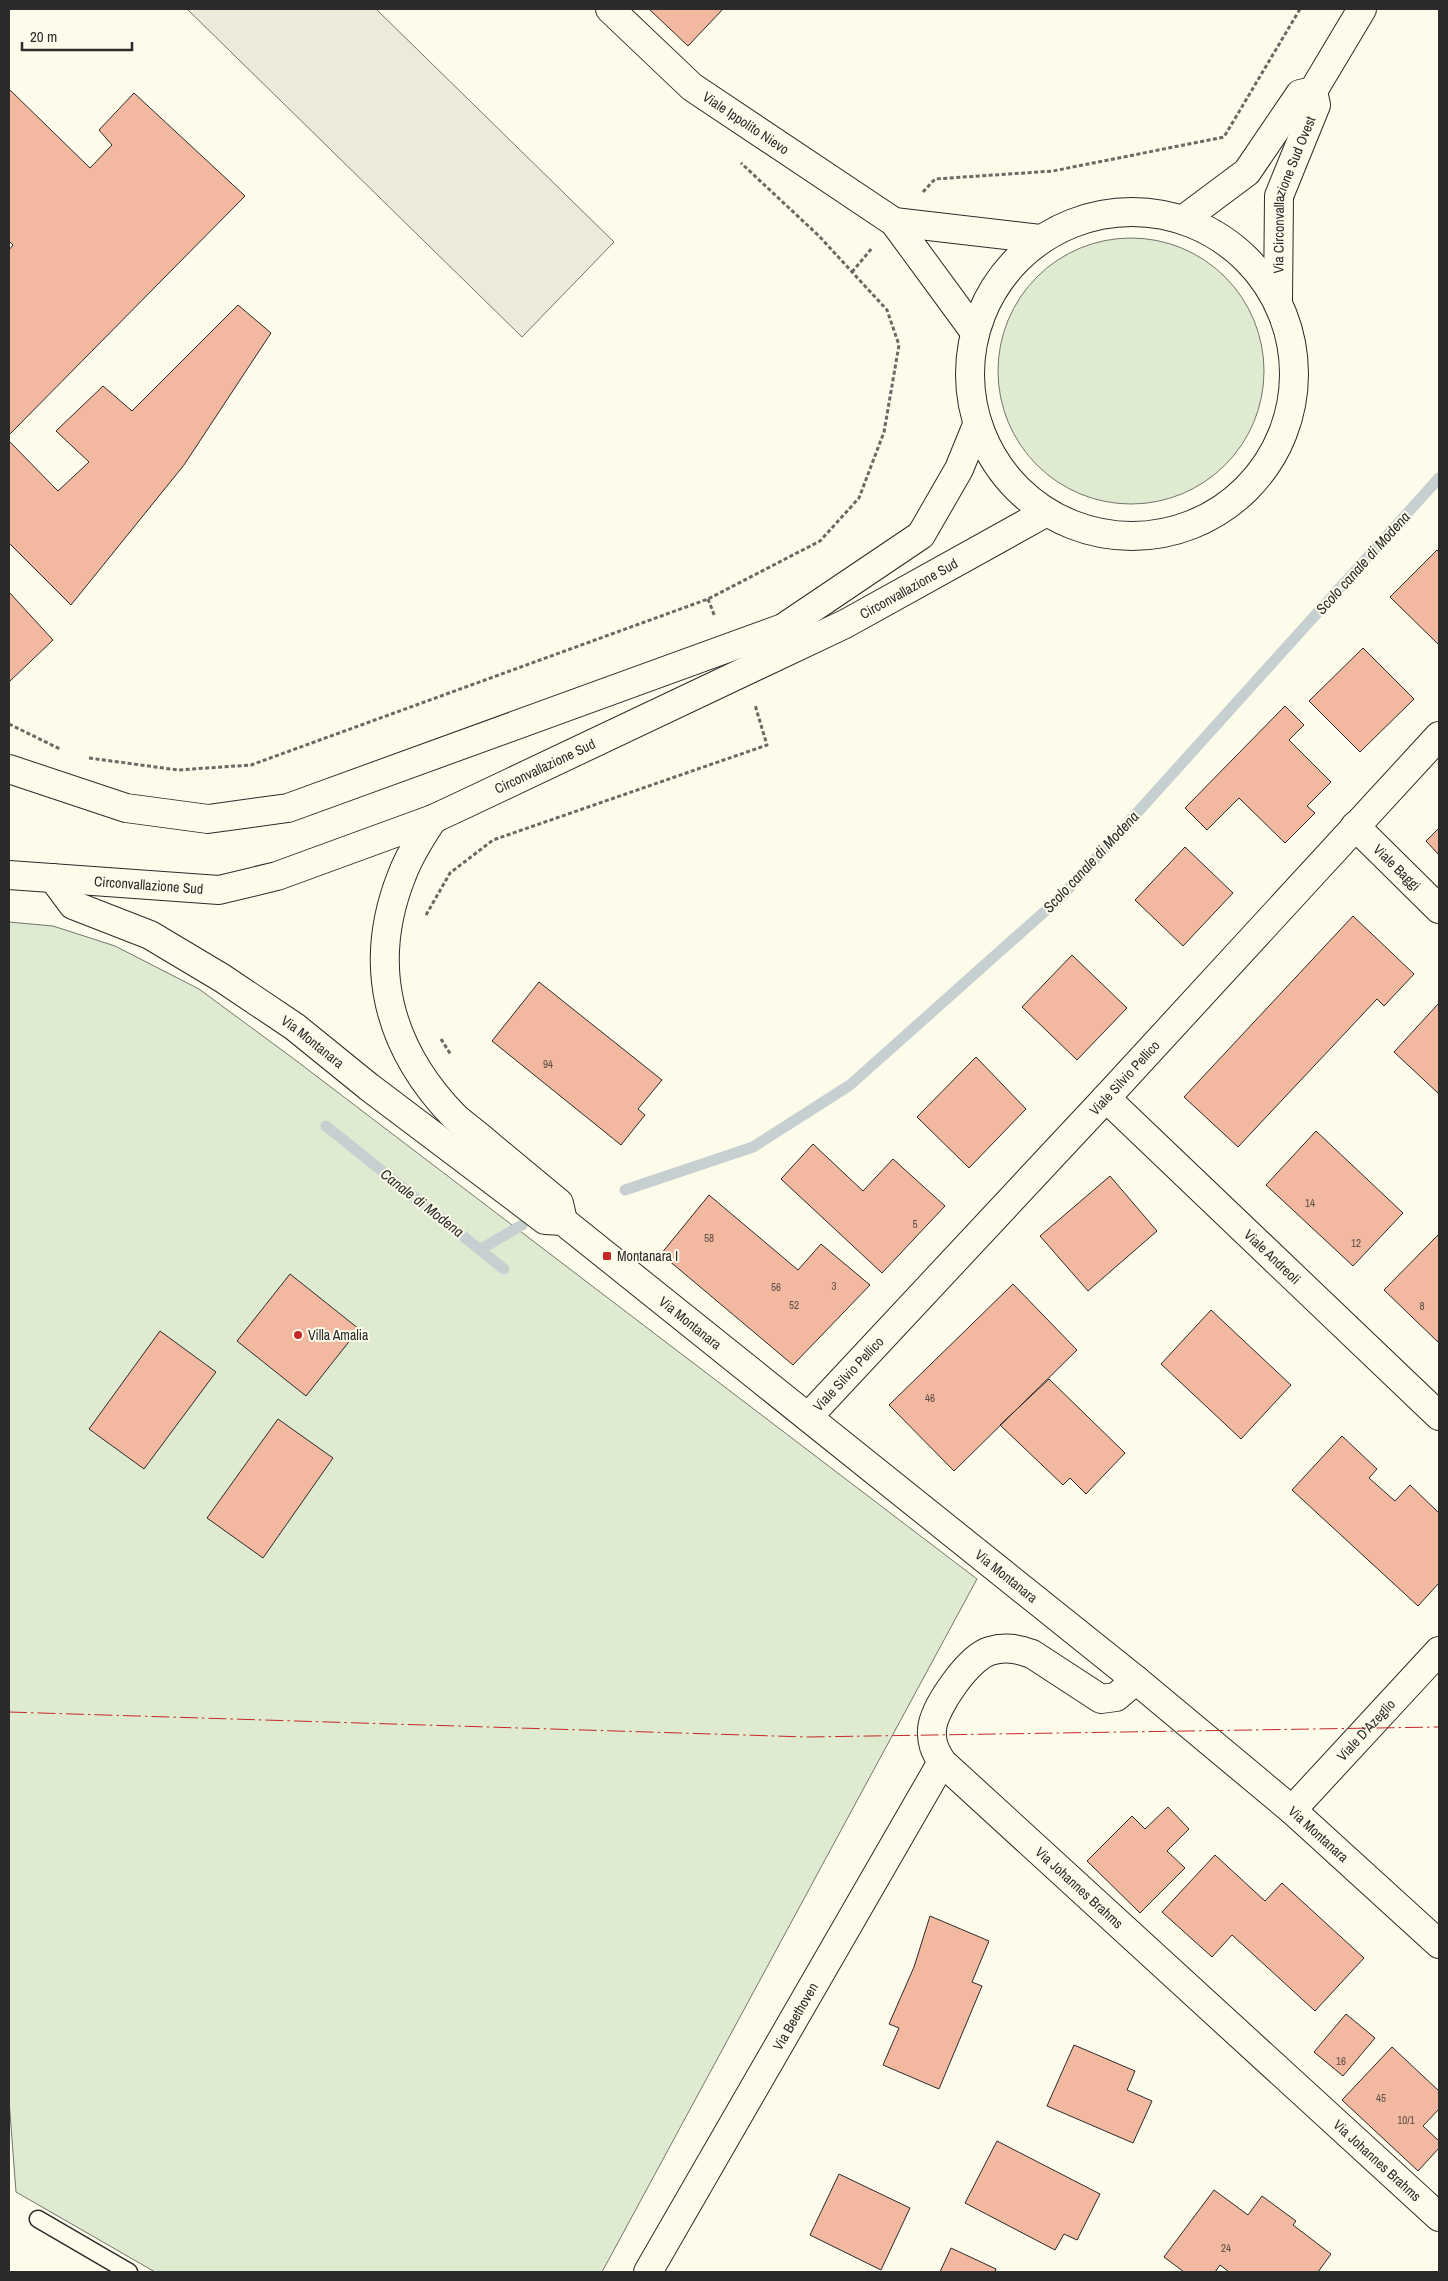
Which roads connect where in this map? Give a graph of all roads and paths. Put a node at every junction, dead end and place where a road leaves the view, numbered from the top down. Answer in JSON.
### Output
{"nodes":[{"id":1,"x":610,"y":9,"type":"edge"},
{"id":2,"x":1300,"y":9,"type":"edge"},
{"id":3,"x":1362,"y":9,"type":"edge"},
{"id":4,"x":1313,"y":91,"type":"junction"},
{"id":5,"x":739,"y":160,"type":"dead end"},
{"id":6,"x":935,"y":179,"type":"dead end"},
{"id":7,"x":1184,"y":219,"type":"junction"},
{"id":8,"x":894,"y":222,"type":"junction"},
{"id":9,"x":1040,"y":239,"type":"junction"},
{"id":10,"x":1278,"y":302,"type":"junction"},
{"id":11,"x":974,"y":331,"type":"junction"},
{"id":12,"x":977,"y":425,"type":"junction"},
{"id":13,"x":1045,"y":512,"type":"junction"},
{"id":14,"x":708,"y":599,"type":"junction"},
{"id":15,"x":716,"y":621,"type":"dead end"},
{"id":16,"x":755,"y":705,"type":"dead end"},
{"id":17,"x":9,"y":724,"type":"edge"},
{"id":18,"x":1439,"y":736,"type":"edge"},
{"id":19,"x":69,"y":753,"type":"dead end"},
{"id":20,"x":87,"y":758,"type":"dead end"},
{"id":21,"x":9,"y":769,"type":"edge"},
{"id":22,"x":432,"y":819,"type":"junction"},
{"id":23,"x":1355,"y":826,"type":"junction"},
{"id":24,"x":9,"y":875,"type":"edge"},
{"id":25,"x":52,"y":878,"type":"junction"},
{"id":26,"x":1439,"y":909,"type":"edge"},
{"id":27,"x":424,"y":918,"type":"dead end"},
{"id":28,"x":438,"y":1034,"type":"dead end"},
{"id":29,"x":452,"y":1057,"type":"dead end"},
{"id":30,"x":1106,"y":1098,"type":"junction"},
{"id":31,"x":564,"y":1221,"type":"junction"},
{"id":32,"x":1439,"y":1416,"type":"edge"},
{"id":33,"x":808,"y":1417,"type":"junction"},
{"id":34,"x":1439,"y":1651,"type":"edge"},
{"id":35,"x":1136,"y":1680,"type":"junction"},
{"id":36,"x":942,"y":1762,"type":"junction"},
{"id":37,"x":1292,"y":1810,"type":"junction"},
{"id":38,"x":1439,"y":1944,"type":"edge"},
{"id":39,"x":1439,"y":2217,"type":"edge"},
{"id":40,"x":38,"y":2219,"type":"dead end"},
{"id":41,"x":129,"y":2272,"type":"edge"},
{"id":42,"x":648,"y":2272,"type":"edge"}],
"edges":[{"from":1,"to":8,"type":"street","name":"Viale Ippolito Nievo"},
{"from":2,"to":6,"type":"path"},
{"from":3,"to":4,"type":"street","name":"Via Circonvallazione Sud Ovest"},
{"from":4,"to":7,"type":"street","name":"Via Circonvallazione Sud Ovest"},
{"from":4,"to":10,"type":"street","name":"Via Circonvallazione Sud Ovest"},
{"from":5,"to":14,"type":"path"},
{"from":7,"to":9,"type":"street","name":"Via Circonvallazione Sud Ovest"},
{"from":7,"to":10,"type":"street","name":"Via Circonvallazione Sud Ovest"},
{"from":8,"to":9,"type":"street","name":"Viale Ippolito Nievo"},
{"from":8,"to":11,"type":"street","name":"Viale Ippolito Nievo"},
{"from":9,"to":11,"type":"street","name":"Via Circonvallazione Sud Ovest"},
{"from":10,"to":13,"type":"street","name":"Via Circonvallazione Sud Ovest"},
{"from":11,"to":12,"type":"street","name":"Via Circonvallazione Sud Ovest"},
{"from":12,"to":13,"type":"street","name":"Via Circonvallazione Sud Ovest"},
{"from":12,"to":21,"type":"street"},
{"from":13,"to":22,"type":"street","name":"Circonvallazione Sud"},
{"from":14,"to":15,"type":"path"},
{"from":14,"to":20,"type":"path"},
{"from":16,"to":27,"type":"path"},
{"from":17,"to":19,"type":"path"},
{"from":18,"to":23,"type":"street","name":"Viale Silvio Pellico"},
{"from":22,"to":25,"type":"street","name":"Circonvallazione Sud"},
{"from":22,"to":31,"type":"street","name":"Via Montanara"},
{"from":23,"to":26,"type":"street","name":"Viale Baggi"},
{"from":23,"to":30,"type":"street","name":"Viale Silvio Pellico"},
{"from":24,"to":25,"type":"street","name":"Circonvallazione Sud"},
{"from":25,"to":31,"type":"street","name":"Via Montanara"},
{"from":28,"to":29,"type":"path"},
{"from":30,"to":32,"type":"street","name":"Viale Andreoli"},
{"from":30,"to":33,"type":"street","name":"Viale Silvio Pellico"},
{"from":31,"to":33,"type":"street","name":"Via Montanara"},
{"from":33,"to":35,"type":"street","name":"Via Montanara"},
{"from":34,"to":37,"type":"street","name":"Viale D'Azeglio"},
{"from":35,"to":36,"type":"street","name":"Via Johannes Brahms"},
{"from":35,"to":37,"type":"street","name":"Via Montanara"},
{"from":36,"to":39,"type":"street","name":"Via Johannes Brahms"},
{"from":36,"to":42,"type":"street","name":"Via Beethoven"},
{"from":37,"to":38,"type":"street","name":"Via Montanara"},
{"from":40,"to":41,"type":"lane"}]}
